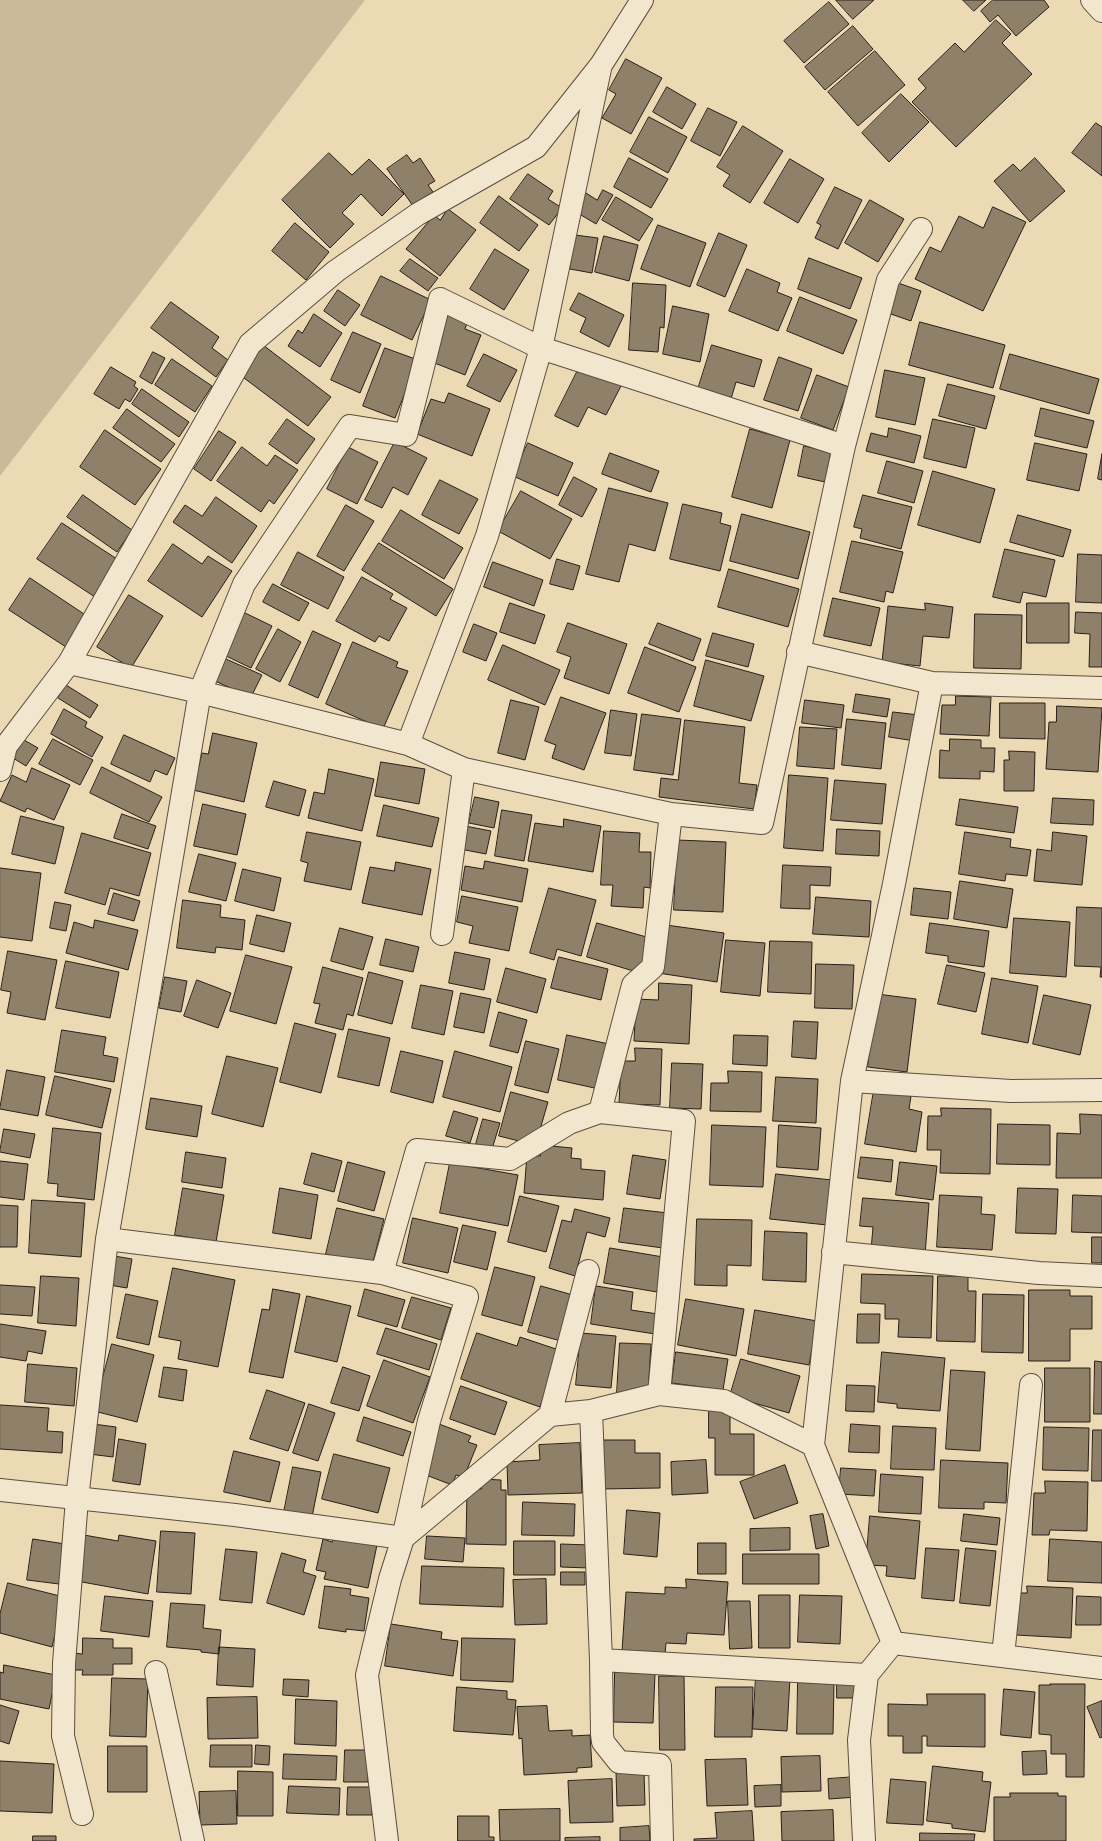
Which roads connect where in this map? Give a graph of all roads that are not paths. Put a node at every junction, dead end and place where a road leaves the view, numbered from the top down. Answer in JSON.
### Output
{"nodes":[{"id":1,"x":642,"y":0,"type":"edge"},
{"id":2,"x":1092,"y":0,"type":"edge"},
{"id":3,"x":1102,"y":11,"type":"edge"},
{"id":4,"x":601,"y":65,"type":"junction"},
{"id":5,"x":921,"y":229,"type":"dead end"},
{"id":6,"x":541,"y":348,"type":"junction"},
{"id":7,"x":844,"y":446,"type":"junction"},
{"id":8,"x":798,"y":652,"type":"junction"},
{"id":9,"x":69,"y":663,"type":"junction"},
{"id":10,"x":932,"y":683,"type":"junction"},
{"id":11,"x":1102,"y":688,"type":"edge"},
{"id":12,"x":200,"y":692,"type":"junction"},
{"id":13,"x":408,"y":744,"type":"junction"},
{"id":14,"x":464,"y":769,"type":"junction"},
{"id":15,"x":0,"y":770,"type":"edge"},
{"id":16,"x":671,"y":814,"type":"junction"},
{"id":17,"x":442,"y":934,"type":"dead end"},
{"id":18,"x":852,"y":1080,"type":"junction"},
{"id":19,"x":1102,"y":1090,"type":"edge"},
{"id":20,"x":600,"y":1112,"type":"junction"},
{"id":21,"x":106,"y":1239,"type":"junction"},
{"id":22,"x":833,"y":1252,"type":"junction"},
{"id":23,"x":588,"y":1271,"type":"dead end"},
{"id":24,"x":382,"y":1273,"type":"junction"},
{"id":25,"x":1102,"y":1276,"type":"edge"},
{"id":26,"x":1031,"y":1384,"type":"dead end"},
{"id":27,"x":659,"y":1394,"type":"junction"},
{"id":28,"x":591,"y":1411,"type":"junction"},
{"id":29,"x":550,"y":1415,"type":"junction"},
{"id":30,"x":813,"y":1445,"type":"junction"},
{"id":31,"x":0,"y":1490,"type":"edge"},
{"id":32,"x":77,"y":1499,"type":"junction"},
{"id":33,"x":403,"y":1538,"type":"junction"},
{"id":34,"x":893,"y":1644,"type":"junction"},
{"id":35,"x":1003,"y":1656,"type":"junction"},
{"id":36,"x":601,"y":1660,"type":"junction"},
{"id":37,"x":1102,"y":1668,"type":"edge"},
{"id":38,"x":156,"y":1672,"type":"dead end"},
{"id":39,"x":867,"y":1675,"type":"junction"},
{"id":40,"x":82,"y":1814,"type":"dead end"},
{"id":41,"x":193,"y":1841,"type":"edge"},
{"id":42,"x":387,"y":1841,"type":"edge"},
{"id":43,"x":662,"y":1841,"type":"edge"},
{"id":44,"x":864,"y":1841,"type":"edge"}],
"edges":[{"from":1,"to":4,"type":"street"},
{"from":2,"to":3,"type":"street"},
{"from":4,"to":6,"type":"street"},
{"from":4,"to":9,"type":"street"},
{"from":5,"to":7,"type":"street"},
{"from":6,"to":7,"type":"street"},
{"from":6,"to":12,"type":"street"},
{"from":6,"to":13,"type":"street"},
{"from":7,"to":8,"type":"street"},
{"from":8,"to":10,"type":"street"},
{"from":8,"to":16,"type":"street"},
{"from":9,"to":12,"type":"street"},
{"from":9,"to":15,"type":"street"},
{"from":10,"to":11,"type":"street"},
{"from":10,"to":18,"type":"street"},
{"from":12,"to":13,"type":"street"},
{"from":12,"to":21,"type":"street"},
{"from":13,"to":14,"type":"street"},
{"from":14,"to":16,"type":"street"},
{"from":14,"to":17,"type":"street"},
{"from":16,"to":20,"type":"street"},
{"from":18,"to":19,"type":"street"},
{"from":18,"to":22,"type":"street"},
{"from":20,"to":24,"type":"street"},
{"from":20,"to":27,"type":"street"},
{"from":21,"to":24,"type":"street"},
{"from":21,"to":32,"type":"street"},
{"from":22,"to":25,"type":"street"},
{"from":22,"to":30,"type":"street"},
{"from":23,"to":29,"type":"street"},
{"from":24,"to":33,"type":"street"},
{"from":26,"to":35,"type":"street"},
{"from":27,"to":28,"type":"street"},
{"from":27,"to":30,"type":"street"},
{"from":28,"to":29,"type":"street"},
{"from":28,"to":36,"type":"street"},
{"from":29,"to":33,"type":"street"},
{"from":30,"to":34,"type":"street"},
{"from":31,"to":32,"type":"street"},
{"from":32,"to":33,"type":"street"},
{"from":32,"to":40,"type":"street"},
{"from":33,"to":42,"type":"street"},
{"from":34,"to":35,"type":"street"},
{"from":34,"to":39,"type":"street"},
{"from":35,"to":37,"type":"street"},
{"from":36,"to":39,"type":"street"},
{"from":36,"to":43,"type":"street"},
{"from":38,"to":41,"type":"street"},
{"from":39,"to":44,"type":"street"}]}
